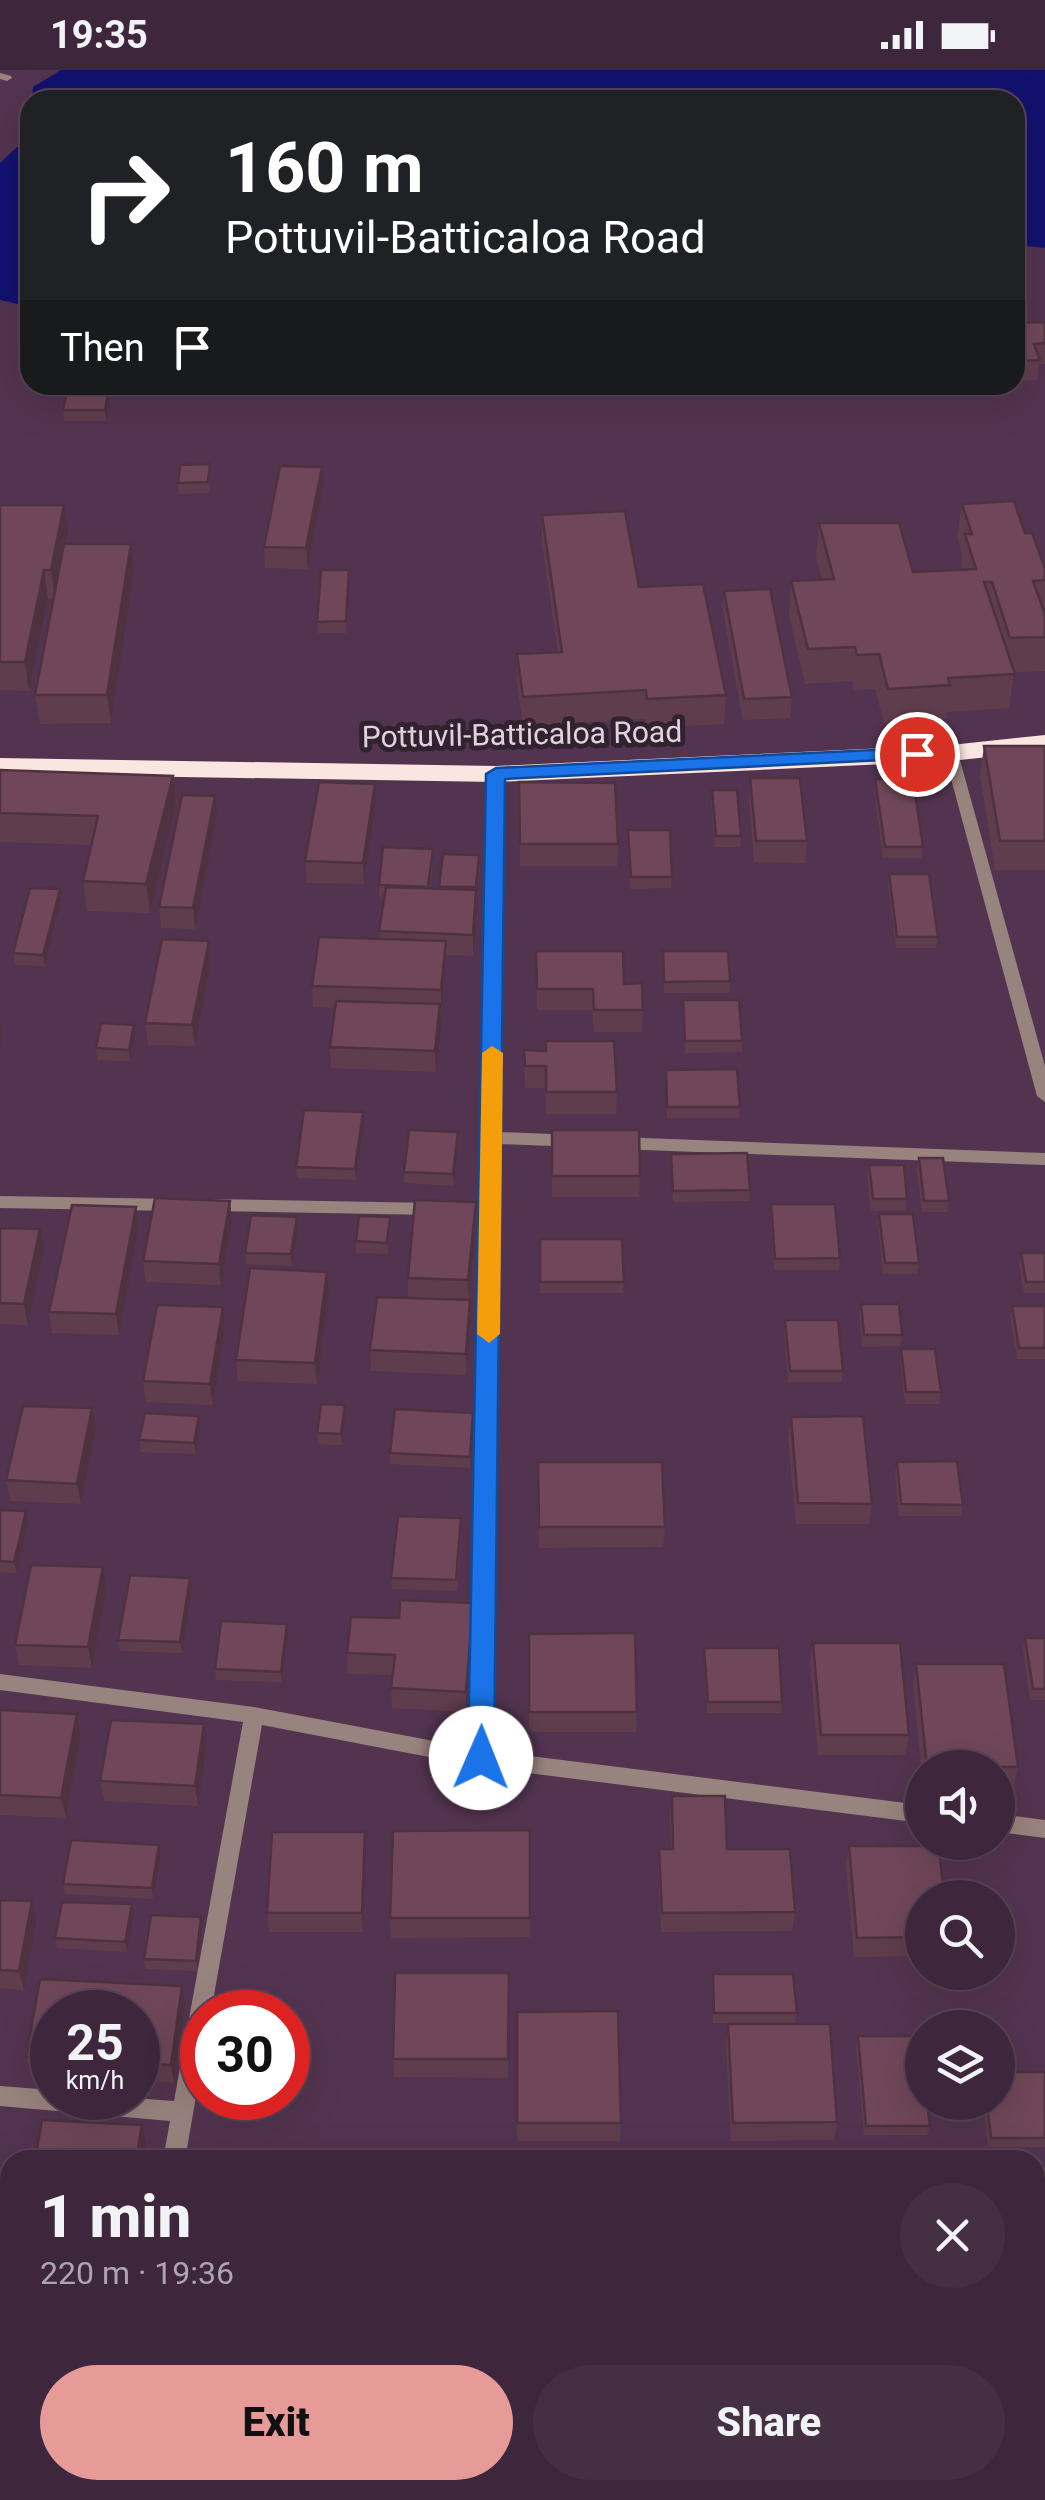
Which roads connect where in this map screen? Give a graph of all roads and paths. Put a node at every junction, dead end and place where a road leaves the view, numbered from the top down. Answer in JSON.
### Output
{"nodes":[{"id":1,"x":1045,"y":743,"type":"edge"},
{"id":2,"x":951,"y":752,"type":"junction"},
{"id":3,"x":0,"y":766,"type":"edge"},
{"id":4,"x":496,"y":774,"type":"junction"},
{"id":5,"x":1045,"y":1096,"type":"edge"},
{"id":6,"x":492,"y":1138,"type":"junction"},
{"id":7,"x":1045,"y":1159,"type":"edge"},
{"id":8,"x":0,"y":1202,"type":"edge"},
{"id":9,"x":452,"y":1209,"type":"edge"},
{"id":10,"x":471,"y":1209,"type":"edge"},
{"id":11,"x":491,"y":1210,"type":"junction"},
{"id":12,"x":0,"y":1682,"type":"edge"},
{"id":13,"x":254,"y":1716,"type":"junction"},
{"id":14,"x":481,"y":1758,"type":"junction"},
{"id":15,"x":905,"y":1812,"type":"edge"},
{"id":16,"x":1015,"y":1825,"type":"edge"},
{"id":17,"x":1045,"y":1829,"type":"edge"},
{"id":18,"x":203,"y":1990,"type":"edge"},
{"id":19,"x":0,"y":2096,"type":"edge"},
{"id":20,"x":180,"y":2112,"type":"joint"},
{"id":21,"x":175,"y":2150,"type":"edge"}],
"edges":[{"from":1,"to":2,"type":"highway","name":"Pottuvil-Batticaloa Road"},
{"from":2,"to":4,"type":"highway","name":"Pottuvil-Batticaloa Road"},
{"from":2,"to":5,"type":"street"},
{"from":3,"to":4,"type":"highway","name":"Pottuvil-Batticaloa Road"},
{"from":4,"to":6,"type":"street"},
{"from":6,"to":7,"type":"street"},
{"from":6,"to":11,"type":"street"},
{"from":8,"to":9,"type":"street"},
{"from":10,"to":11,"type":"street"},
{"from":11,"to":14,"type":"street"},
{"from":12,"to":13,"type":"street"},
{"from":13,"to":14,"type":"street"},
{"from":13,"to":18,"type":"street"},
{"from":14,"to":15,"type":"street"},
{"from":16,"to":17,"type":"street"},
{"from":19,"to":20,"type":"street"},
{"from":20,"to":21,"type":"street"}]}
